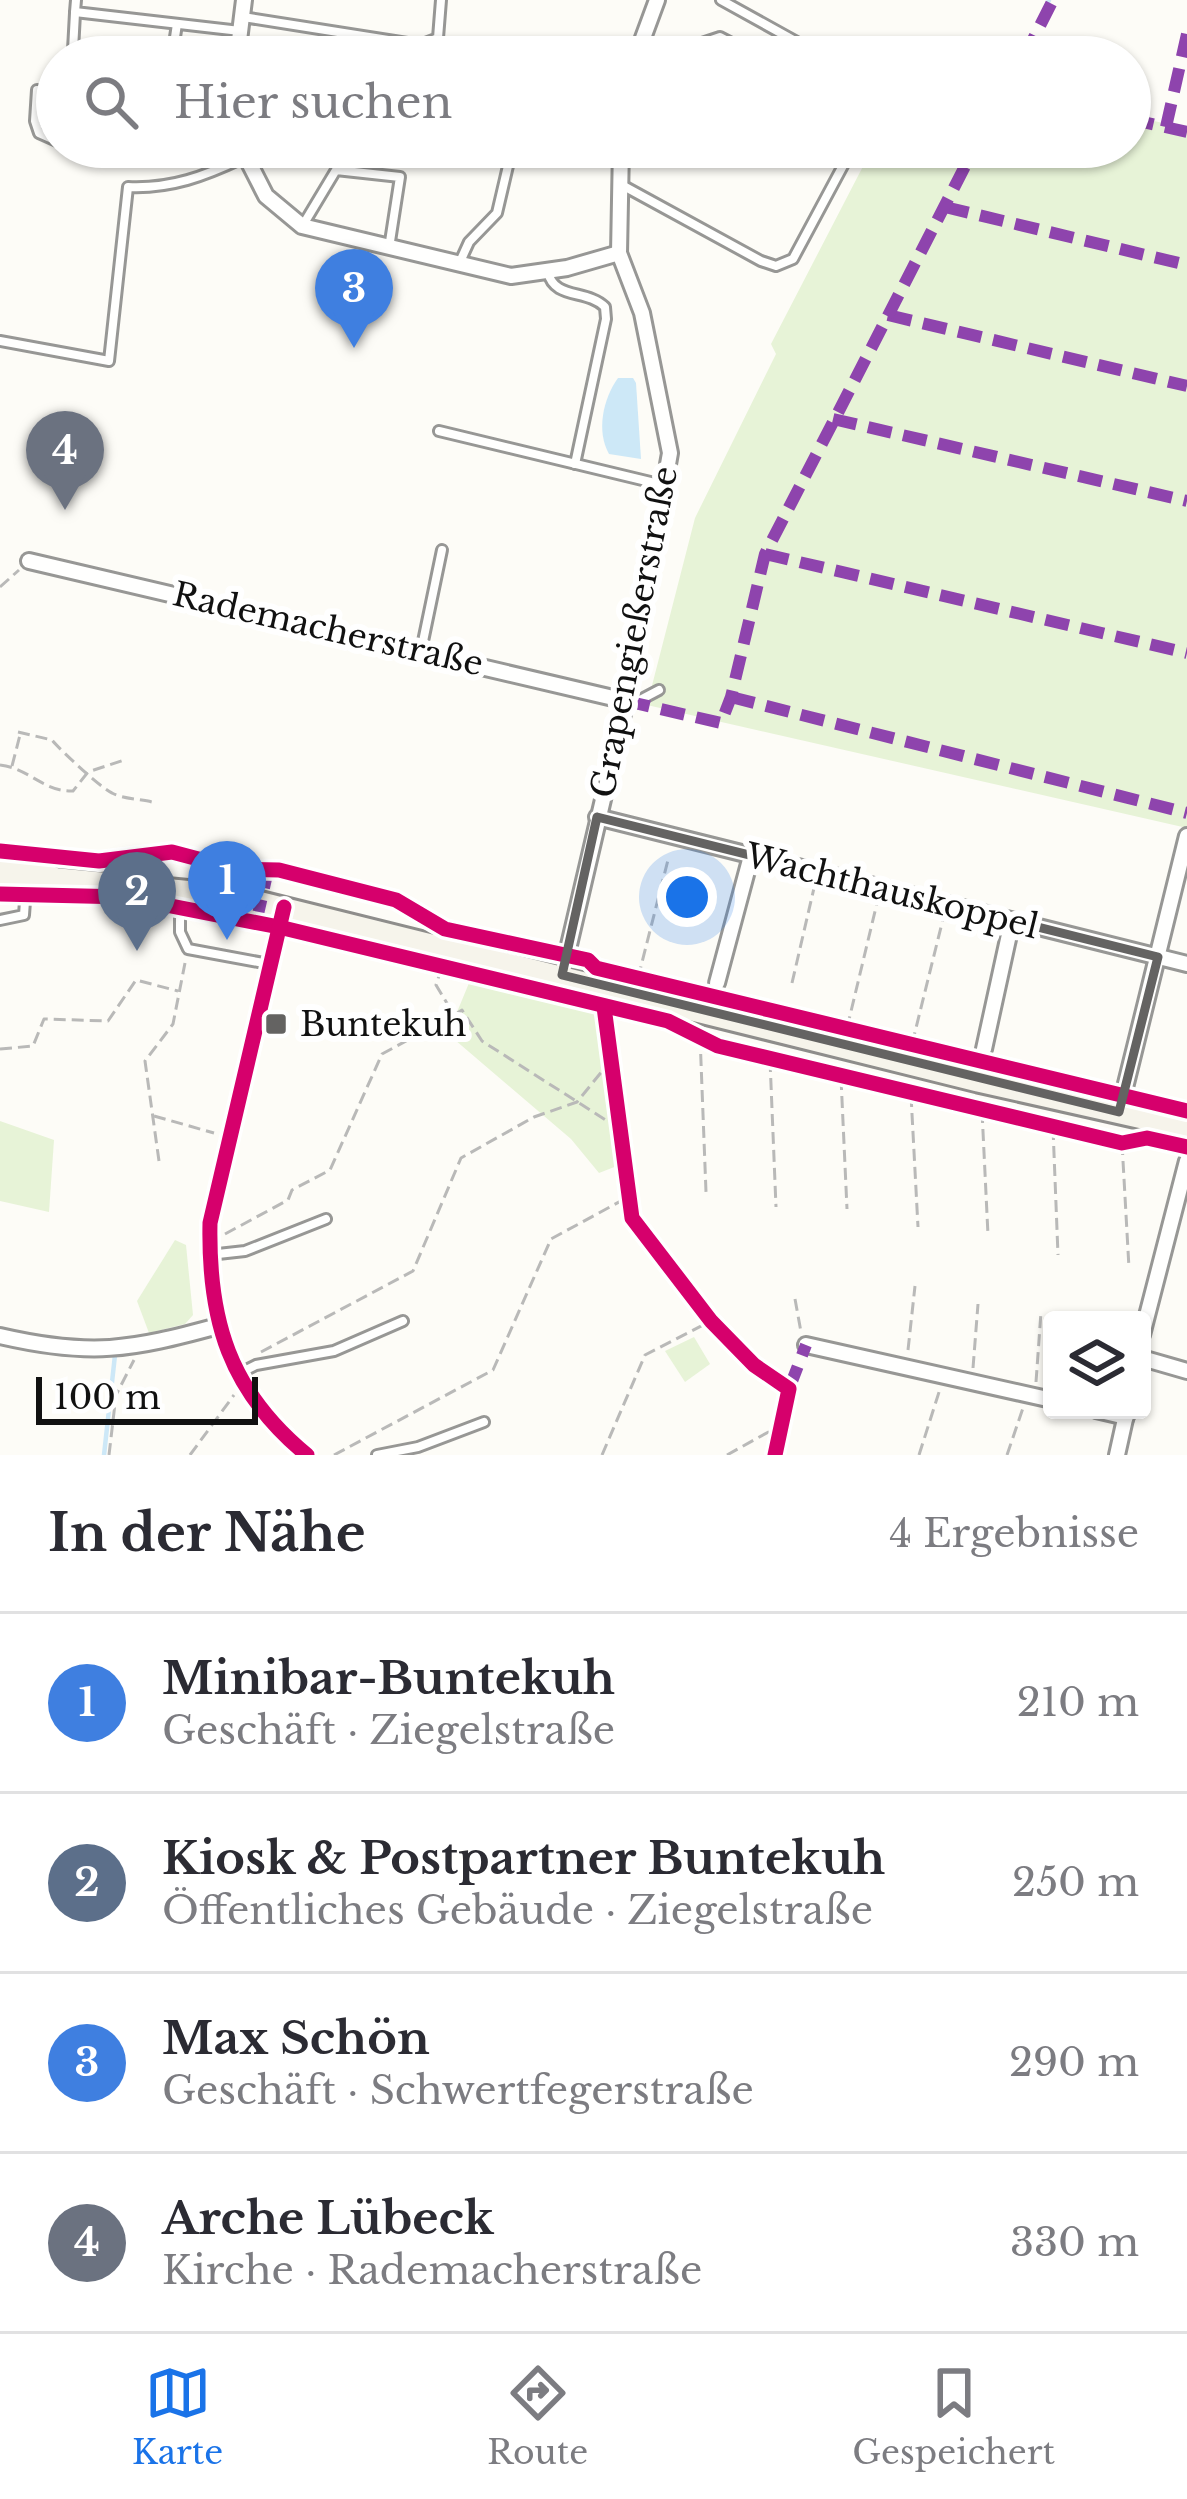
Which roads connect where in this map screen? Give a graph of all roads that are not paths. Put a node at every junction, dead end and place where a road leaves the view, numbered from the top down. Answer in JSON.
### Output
{"nodes":[{"id":1,"x":76,"y":0,"type":"edge"},
{"id":2,"x":244,"y":0,"type":"edge"},
{"id":3,"x":441,"y":0,"type":"edge"},
{"id":4,"x":657,"y":0,"type":"edge"},
{"id":5,"x":721,"y":0,"type":"edge"},
{"id":6,"x":76,"y":12,"type":"junction"},
{"id":7,"x":177,"y":24,"type":"junction"},
{"id":8,"x":241,"y":24,"type":"junction"},
{"id":9,"x":74,"y":36,"type":"edge"},
{"id":10,"x":175,"y":36,"type":"edge"},
{"id":11,"x":240,"y":36,"type":"edge"},
{"id":12,"x":343,"y":36,"type":"edge"},
{"id":13,"x":437,"y":36,"type":"edge"},
{"id":14,"x":642,"y":36,"type":"edge"},
{"id":15,"x":786,"y":36,"type":"edge"},
{"id":16,"x":219,"y":168,"type":"edge"},
{"id":17,"x":250,"y":168,"type":"edge"},
{"id":18,"x":508,"y":168,"type":"edge"},
{"id":19,"x":620,"y":168,"type":"edge"},
{"id":20,"x":843,"y":168,"type":"edge"},
{"id":21,"x":619,"y":183,"type":"junction"},
{"id":22,"x":302,"y":226,"type":"junction"},
{"id":23,"x":389,"y":248,"type":"junction"},
{"id":24,"x":619,"y":253,"type":"junction"},
{"id":25,"x":458,"y":266,"type":"junction"},
{"id":26,"x":548,"y":271,"type":"junction"},
{"id":27,"x":0,"y":341,"type":"edge"},
{"id":28,"x":439,"y":431,"type":"dead end"},
{"id":29,"x":575,"y":464,"type":"junction"},
{"id":30,"x":664,"y":485,"type":"junction"},
{"id":31,"x":442,"y":550,"type":"dead end"},
{"id":32,"x":29,"y":560,"type":"road end"},
{"id":33,"x":421,"y":651,"type":"junction"},
{"id":34,"x":659,"y":690,"type":"dead end"},
{"id":35,"x":626,"y":700,"type":"junction"},
{"id":36,"x":597,"y":817,"type":"junction"},
{"id":37,"x":1187,"y":836,"type":"edge"},
{"id":38,"x":751,"y":856,"type":"junction"},
{"id":39,"x":0,"y":864,"type":"edge"},
{"id":40,"x":59,"y":879,"type":"junction"},
{"id":41,"x":0,"y":883,"type":"edge"},
{"id":42,"x":26,"y":885,"type":"junction"},
{"id":43,"x":181,"y":889,"type":"junction"},
{"id":44,"x":284,"y":907,"type":"junction"},
{"id":45,"x":0,"y":920,"type":"edge"},
{"id":46,"x":1012,"y":921,"type":"junction"},
{"id":47,"x":1158,"y":957,"type":"junction"},
{"id":48,"x":271,"y":964,"type":"junction"},
{"id":49,"x":1187,"y":964,"type":"edge"},
{"id":50,"x":562,"y":975,"type":"junction"},
{"id":51,"x":717,"y":983,"type":"dead end"},
{"id":52,"x":984,"y":1049,"type":"dead end"},
{"id":53,"x":1119,"y":1112,"type":"junction"},
{"id":54,"x":1187,"y":1127,"type":"edge"},
{"id":55,"x":1187,"y":1161,"type":"edge"},
{"id":56,"x":326,"y":1220,"type":"dead end"},
{"id":57,"x":210,"y":1247,"type":"junction"},
{"id":58,"x":1148,"y":1311,"type":"edge"},
{"id":59,"x":403,"y":1322,"type":"dead end"},
{"id":60,"x":218,"y":1326,"type":"junction"},
{"id":61,"x":0,"y":1336,"type":"edge"},
{"id":62,"x":806,"y":1345,"type":"road end"},
{"id":63,"x":1151,"y":1361,"type":"edge"},
{"id":64,"x":1187,"y":1371,"type":"edge"},
{"id":65,"x":238,"y":1375,"type":"junction"},
{"id":66,"x":1043,"y":1398,"type":"edge"},
{"id":67,"x":1125,"y":1419,"type":"edge"},
{"id":68,"x":484,"y":1421,"type":"dead end"},
{"id":69,"x":307,"y":1455,"type":"edge"},
{"id":70,"x":377,"y":1455,"type":"edge"},
{"id":71,"x":1117,"y":1455,"type":"edge"}],
"edges":[{"from":1,"to":6,"type":"lane"},
{"from":2,"to":8,"type":"street"},
{"from":3,"to":13,"type":"lane"},
{"from":4,"to":14,"type":"street"},
{"from":5,"to":15,"type":"lane"},
{"from":6,"to":7,"type":"lane"},
{"from":6,"to":9,"type":"lane"},
{"from":7,"to":8,"type":"lane"},
{"from":7,"to":10,"type":"lane"},
{"from":8,"to":11,"type":"street"},
{"from":8,"to":12,"type":"lane"},
{"from":16,"to":27,"type":"lane"},
{"from":17,"to":22,"type":"street"},
{"from":18,"to":25,"type":"lane"},
{"from":19,"to":21,"type":"street","name":"Grapengießerstraße"},
{"from":20,"to":21,"type":"lane"},
{"from":21,"to":24,"type":"street","name":"Grapengießerstraße"},
{"from":22,"to":23,"type":"street"},
{"from":22,"to":23,"type":"lane"},
{"from":23,"to":25,"type":"street"},
{"from":24,"to":26,"type":"street"},
{"from":24,"to":30,"type":"street","name":"Grapengießerstraße"},
{"from":25,"to":26,"type":"street"},
{"from":26,"to":29,"type":"lane"},
{"from":28,"to":29,"type":"lane"},
{"from":29,"to":30,"type":"lane"},
{"from":30,"to":35,"type":"street","name":"Grapengießerstraße"},
{"from":31,"to":33,"type":"lane"},
{"from":32,"to":33,"type":"street","name":"Rademacherstraße"},
{"from":33,"to":35,"type":"street","name":"Rademacherstraße"},
{"from":34,"to":35,"type":"lane"},
{"from":35,"to":36,"type":"street","name":"Grapengießerstraße"},
{"from":36,"to":38,"type":"street","name":"Wachthauskoppel"},
{"from":36,"to":50,"type":"street","name":"Grapengießerstraße"},
{"from":37,"to":47,"type":"street"},
{"from":38,"to":46,"type":"street","name":"Wachthauskoppel"},
{"from":38,"to":51,"type":"street"},
{"from":39,"to":40,"type":"main road"},
{"from":40,"to":42,"type":"main road"},
{"from":40,"to":43,"type":"main road"},
{"from":41,"to":42,"type":"main road"},
{"from":42,"to":45,"type":"lane"},
{"from":43,"to":44,"type":"main road"},
{"from":43,"to":48,"type":"lane"},
{"from":44,"to":48,"type":"street"},
{"from":44,"to":50,"type":"main road"},
{"from":46,"to":47,"type":"street","name":"Wachthauskoppel"},
{"from":46,"to":52,"type":"street"},
{"from":47,"to":49,"type":"street","name":"Wachthauskoppel"},
{"from":47,"to":53,"type":"street"},
{"from":48,"to":57,"type":"street"},
{"from":50,"to":53,"type":"main road"},
{"from":53,"to":54,"type":"main road"},
{"from":55,"to":58,"type":"street"},
{"from":56,"to":57,"type":"lane"},
{"from":57,"to":60,"type":"street"},
{"from":59,"to":65,"type":"lane"},
{"from":60,"to":61,"type":"street"},
{"from":60,"to":65,"type":"street"},
{"from":62,"to":66,"type":"street"},
{"from":63,"to":64,"type":"street"},
{"from":65,"to":69,"type":"street"},
{"from":67,"to":71,"type":"street"},
{"from":68,"to":70,"type":"lane"}]}
